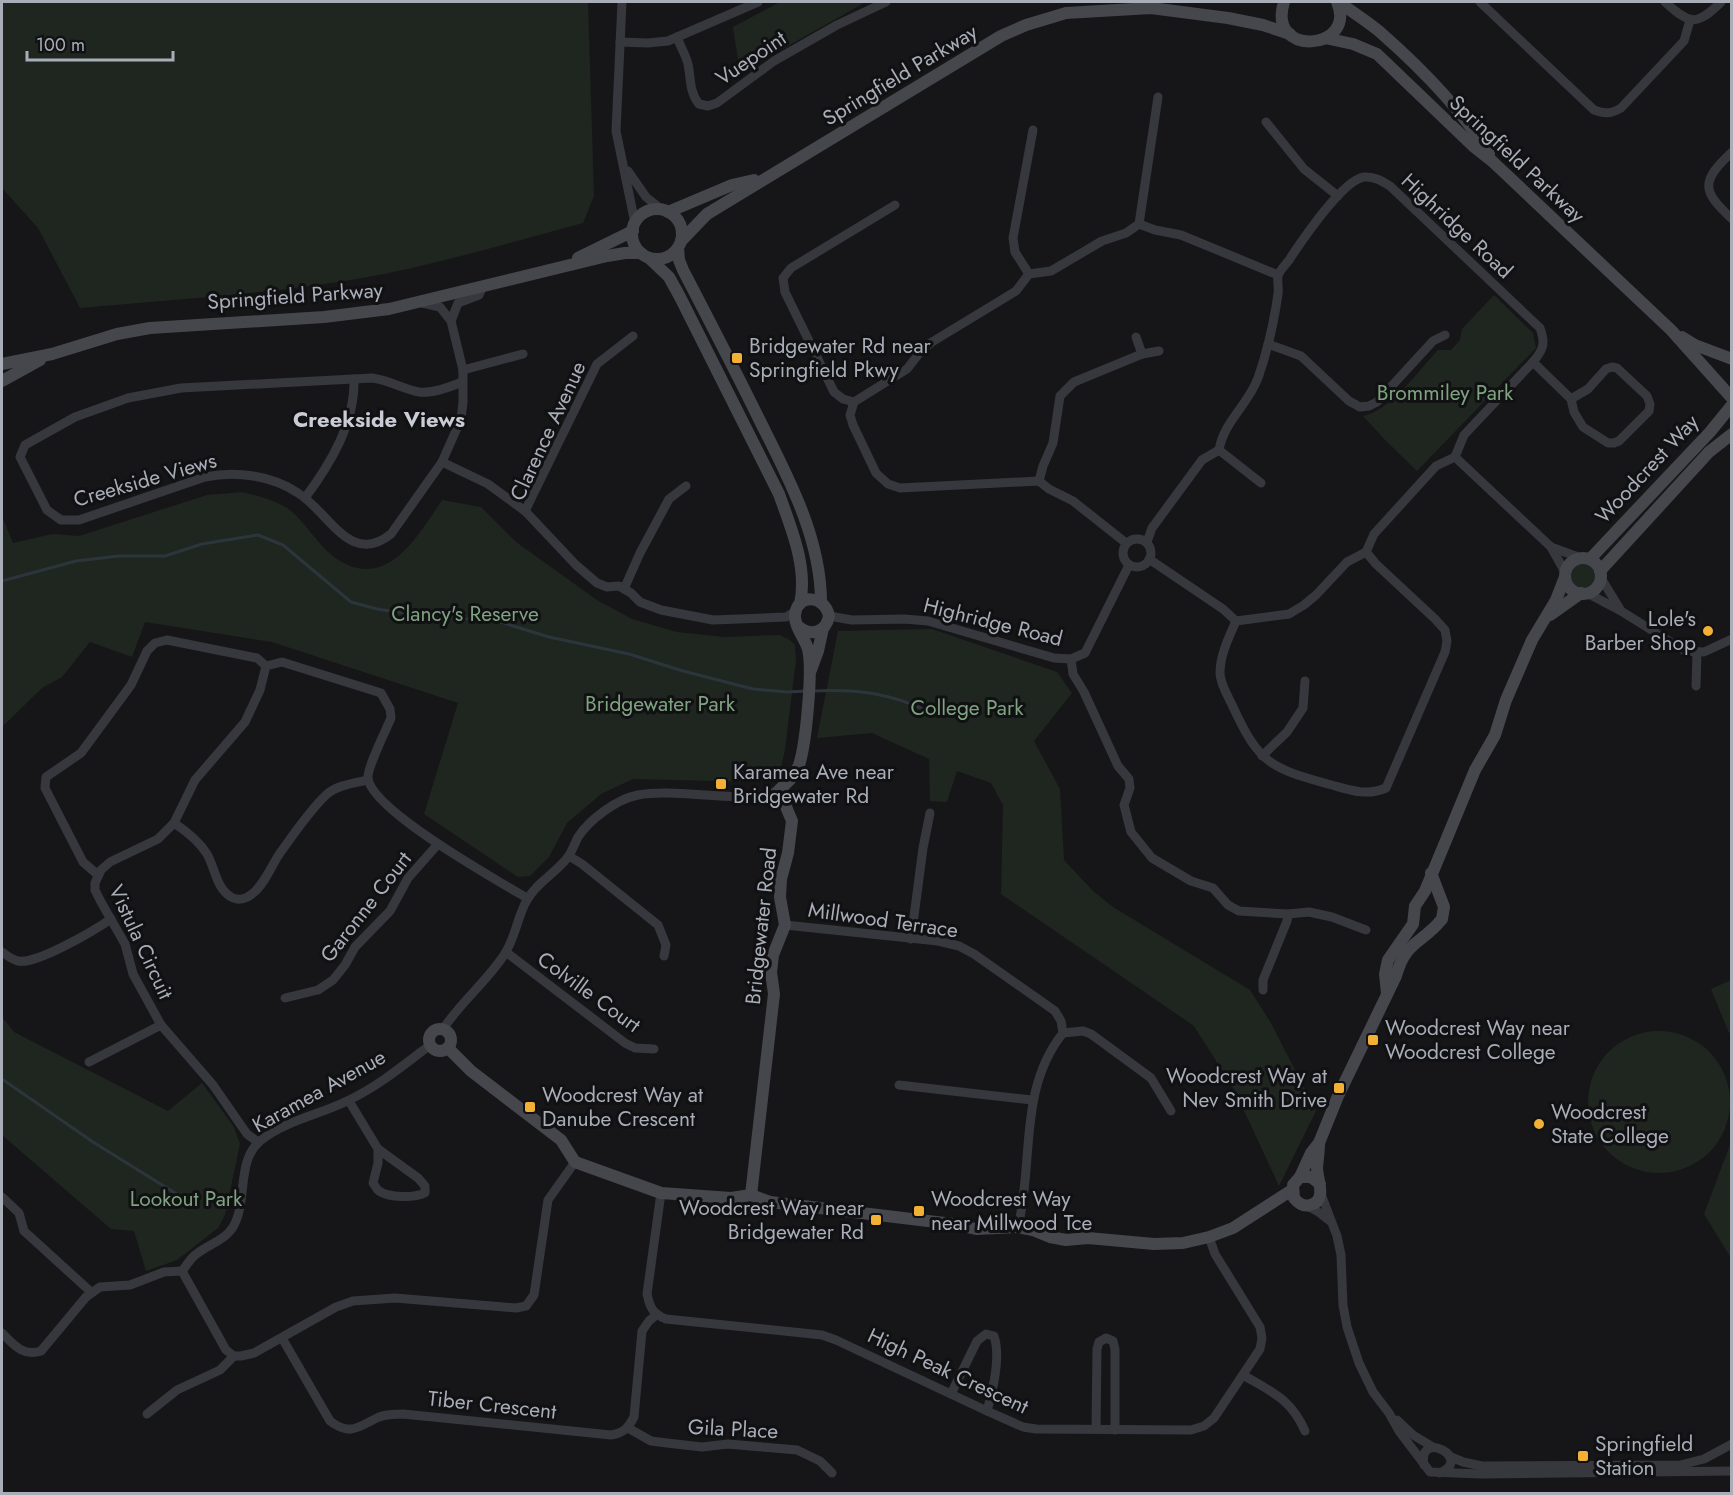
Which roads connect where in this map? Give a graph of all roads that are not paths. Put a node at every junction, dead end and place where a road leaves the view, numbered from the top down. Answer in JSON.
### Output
{"nodes":[{"id":1,"x":622,"y":2,"type":"edge"},
{"id":2,"x":758,"y":2,"type":"edge"},
{"id":3,"x":886,"y":2,"type":"edge"},
{"id":4,"x":1096,"y":2,"type":"edge"},
{"id":5,"x":1284,"y":2,"type":"edge"},
{"id":6,"x":1338,"y":2,"type":"edge"},
{"id":7,"x":1480,"y":2,"type":"edge"},
{"id":8,"x":1665,"y":2,"type":"edge"},
{"id":9,"x":1721,"y":2,"type":"edge"},
{"id":10,"x":1066,"y":13,"type":"junction"},
{"id":11,"x":1690,"y":20,"type":"junction"},
{"id":12,"x":1290,"y":34,"type":"junction"},
{"id":13,"x":677,"y":37,"type":"junction"},
{"id":14,"x":1325,"y":38,"type":"junction"},
{"id":15,"x":620,"y":42,"type":"junction"},
{"id":16,"x":1158,"y":97,"type":"dead end"},
{"id":17,"x":1266,"y":122,"type":"dead end"},
{"id":18,"x":1033,"y":130,"type":"dead end"},
{"id":19,"x":1731,"y":152,"type":"edge"},
{"id":20,"x":1492,"y":161,"type":"junction"},
{"id":21,"x":625,"y":166,"type":"junction"},
{"id":22,"x":781,"y":169,"type":"junction"},
{"id":23,"x":1338,"y":196,"type":"junction"},
{"id":24,"x":895,"y":205,"type":"dead end"},
{"id":25,"x":664,"y":211,"type":"junction"},
{"id":26,"x":1731,"y":219,"type":"edge"},
{"id":27,"x":1139,"y":224,"type":"junction"},
{"id":28,"x":634,"y":227,"type":"junction"},
{"id":29,"x":680,"y":244,"type":"junction"},
{"id":30,"x":645,"y":255,"type":"junction"},
{"id":31,"x":541,"y":273,"type":"junction"},
{"id":32,"x":1029,"y":274,"type":"junction"},
{"id":33,"x":1278,"y":275,"type":"junction"},
{"id":34,"x":482,"y":288,"type":"junction"},
{"id":35,"x":419,"y":303,"type":"junction"},
{"id":36,"x":451,"y":321,"type":"junction"},
{"id":37,"x":1671,"y":330,"type":"junction"},
{"id":38,"x":1445,"y":335,"type":"dead end"},
{"id":39,"x":633,"y":336,"type":"dead end"},
{"id":40,"x":1136,"y":338,"type":"dead end"},
{"id":41,"x":1268,"y":344,"type":"junction"},
{"id":42,"x":1159,"y":351,"type":"dead end"},
{"id":43,"x":52,"y":354,"type":"junction"},
{"id":44,"x":523,"y":354,"type":"dead end"},
{"id":45,"x":1142,"y":354,"type":"junction"},
{"id":46,"x":1731,"y":359,"type":"edge"},
{"id":47,"x":1533,"y":362,"type":"junction"},
{"id":48,"x":2,"y":364,"type":"edge"},
{"id":49,"x":463,"y":370,"type":"junction"},
{"id":50,"x":354,"y":379,"type":"junction"},
{"id":51,"x":2,"y":381,"type":"edge"},
{"id":52,"x":462,"y":382,"type":"junction"},
{"id":53,"x":1731,"y":396,"type":"edge"},
{"id":54,"x":1571,"y":399,"type":"junction"},
{"id":55,"x":854,"y":402,"type":"junction"},
{"id":56,"x":1731,"y":405,"type":"edge"},
{"id":57,"x":1731,"y":434,"type":"edge"},
{"id":58,"x":1220,"y":450,"type":"junction"},
{"id":59,"x":1455,"y":457,"type":"junction"},
{"id":60,"x":442,"y":462,"type":"junction"},
{"id":61,"x":1040,"y":481,"type":"junction"},
{"id":62,"x":1261,"y":483,"type":"dead end"},
{"id":63,"x":686,"y":486,"type":"dead end"},
{"id":64,"x":305,"y":498,"type":"junction"},
{"id":65,"x":525,"y":511,"type":"junction"},
{"id":66,"x":1147,"y":542,"type":"junction"},
{"id":67,"x":1126,"y":543,"type":"junction"},
{"id":68,"x":1551,"y":547,"type":"junction"},
{"id":69,"x":1365,"y":552,"type":"junction"},
{"id":70,"x":1149,"y":559,"type":"junction"},
{"id":71,"x":1585,"y":559,"type":"junction"},
{"id":72,"x":1129,"y":565,"type":"junction"},
{"id":73,"x":1565,"y":574,"type":"junction"},
{"id":74,"x":1600,"y":574,"type":"junction"},
{"id":75,"x":624,"y":589,"type":"junction"},
{"id":76,"x":1584,"y":593,"type":"junction"},
{"id":77,"x":821,"y":602,"type":"junction"},
{"id":78,"x":1621,"y":611,"type":"junction"},
{"id":79,"x":795,"y":616,"type":"junction"},
{"id":80,"x":829,"y":616,"type":"junction"},
{"id":81,"x":1236,"y":621,"type":"junction"},
{"id":82,"x":1543,"y":622,"type":"junction"},
{"id":83,"x":823,"y":628,"type":"junction"},
{"id":84,"x":1731,"y":639,"type":"edge"},
{"id":85,"x":1697,"y":653,"type":"junction"},
{"id":86,"x":1071,"y":659,"type":"junction"},
{"id":87,"x":266,"y":666,"type":"junction"},
{"id":88,"x":810,"y":671,"type":"junction"},
{"id":89,"x":1305,"y":681,"type":"dead end"},
{"id":90,"x":1696,"y":686,"type":"dead end"},
{"id":91,"x":1262,"y":756,"type":"junction"},
{"id":92,"x":368,"y":780,"type":"junction"},
{"id":93,"x":779,"y":790,"type":"junction"},
{"id":94,"x":930,"y":813,"type":"dead end"},
{"id":95,"x":174,"y":823,"type":"junction"},
{"id":96,"x":438,"y":844,"type":"junction"},
{"id":97,"x":568,"y":856,"type":"junction"},
{"id":98,"x":1431,"y":873,"type":"junction"},
{"id":99,"x":98,"y":875,"type":"junction"},
{"id":100,"x":527,"y":898,"type":"junction"},
{"id":101,"x":1421,"y":899,"type":"junction"},
{"id":102,"x":1441,"y":902,"type":"junction"},
{"id":103,"x":1288,"y":914,"type":"junction"},
{"id":104,"x":1415,"y":916,"type":"junction"},
{"id":105,"x":111,"y":919,"type":"junction"},
{"id":106,"x":785,"y":925,"type":"junction"},
{"id":107,"x":1436,"y":925,"type":"junction"},
{"id":108,"x":1366,"y":930,"type":"dead end"},
{"id":109,"x":912,"y":939,"type":"junction"},
{"id":110,"x":2,"y":952,"type":"edge"},
{"id":111,"x":506,"y":952,"type":"junction"},
{"id":112,"x":664,"y":956,"type":"dead end"},
{"id":113,"x":1263,"y":990,"type":"dead end"},
{"id":114,"x":1387,"y":993,"type":"junction"},
{"id":115,"x":285,"y":998,"type":"dead end"},
{"id":116,"x":161,"y":1025,"type":"junction"},
{"id":117,"x":443,"y":1029,"type":"junction"},
{"id":118,"x":1063,"y":1033,"type":"junction"},
{"id":119,"x":430,"y":1045,"type":"junction"},
{"id":120,"x":448,"y":1048,"type":"junction"},
{"id":121,"x":654,"y":1049,"type":"dead end"},
{"id":122,"x":89,"y":1062,"type":"dead end"},
{"id":123,"x":899,"y":1085,"type":"dead end"},
{"id":124,"x":1032,"y":1100,"type":"junction"},
{"id":125,"x":348,"y":1101,"type":"junction"},
{"id":126,"x":1171,"y":1111,"type":"dead end"},
{"id":127,"x":258,"y":1142,"type":"junction"},
{"id":128,"x":1319,"y":1143,"type":"junction"},
{"id":129,"x":378,"y":1149,"type":"junction"},
{"id":130,"x":575,"y":1162,"type":"junction"},
{"id":131,"x":1300,"y":1177,"type":"junction"},
{"id":132,"x":1320,"y":1189,"type":"junction"},
{"id":133,"x":1292,"y":1190,"type":"junction"},
{"id":134,"x":661,"y":1192,"type":"junction"},
{"id":135,"x":750,"y":1195,"type":"junction"},
{"id":136,"x":2,"y":1197,"type":"edge"},
{"id":137,"x":1303,"y":1205,"type":"junction"},
{"id":138,"x":1263,"y":1207,"type":"junction"},
{"id":139,"x":1330,"y":1221,"type":"junction"},
{"id":140,"x":1018,"y":1227,"type":"junction"},
{"id":141,"x":1209,"y":1237,"type":"junction"},
{"id":142,"x":182,"y":1271,"type":"junction"},
{"id":143,"x":91,"y":1292,"type":"junction"},
{"id":144,"x":656,"y":1315,"type":"junction"},
{"id":145,"x":2,"y":1334,"type":"edge"},
{"id":146,"x":282,"y":1338,"type":"junction"},
{"id":147,"x":234,"y":1356,"type":"junction"},
{"id":148,"x":1243,"y":1376,"type":"junction"},
{"id":149,"x":951,"y":1394,"type":"junction"},
{"id":150,"x":987,"y":1411,"type":"junction"},
{"id":151,"x":1389,"y":1413,"type":"junction"},
{"id":152,"x":147,"y":1414,"type":"dead end"},
{"id":153,"x":628,"y":1428,"type":"junction"},
{"id":154,"x":1096,"y":1429,"type":"junction"},
{"id":155,"x":1115,"y":1430,"type":"junction"},
{"id":156,"x":1305,"y":1431,"type":"dead end"},
{"id":157,"x":1731,"y":1444,"type":"edge"},
{"id":158,"x":1433,"y":1448,"type":"junction"},
{"id":159,"x":1721,"y":1450,"type":"junction"},
{"id":160,"x":1449,"y":1456,"type":"junction"},
{"id":161,"x":1424,"y":1465,"type":"junction"},
{"id":162,"x":1729,"y":1471,"type":"edge"},
{"id":163,"x":832,"y":1473,"type":"dead end"},
{"id":164,"x":1439,"y":1473,"type":"junction"}],
"edges":[{"from":1,"to":15,"type":"street"},
{"from":2,"to":13,"type":"street","name":"Vuepoint"},
{"from":3,"to":13,"type":"street","name":"Vuepoint"},
{"from":4,"to":10,"type":"street"},
{"from":5,"to":12,"type":"street"},
{"from":6,"to":14,"type":"street"},
{"from":6,"to":20,"type":"street"},
{"from":7,"to":11,"type":"street"},
{"from":8,"to":11,"type":"street"},
{"from":9,"to":11,"type":"street"},
{"from":10,"to":12,"type":"street","name":"Springfield Parkway"},
{"from":10,"to":22,"type":"street","name":"Springfield Parkway"},
{"from":12,"to":14,"type":"street","name":"Springfield Parkway"},
{"from":13,"to":15,"type":"street","name":"Vuepoint"},
{"from":14,"to":20,"type":"street","name":"Springfield Parkway"},
{"from":15,"to":21,"type":"street"},
{"from":16,"to":27,"type":"street"},
{"from":17,"to":23,"type":"street"},
{"from":18,"to":32,"type":"street"},
{"from":19,"to":26,"type":"street"},
{"from":20,"to":37,"type":"street","name":"Springfield Parkway"},
{"from":21,"to":25,"type":"street"},
{"from":21,"to":28,"type":"street"},
{"from":22,"to":25,"type":"street","name":"Springfield Parkway"},
{"from":22,"to":29,"type":"street","name":"Springfield Parkway"},
{"from":23,"to":33,"type":"street","name":"Highridge Road"},
{"from":23,"to":47,"type":"street","name":"Highridge Road"},
{"from":24,"to":55,"type":"street"},
{"from":25,"to":28,"type":"street"},
{"from":25,"to":29,"type":"street"},
{"from":27,"to":32,"type":"street"},
{"from":27,"to":33,"type":"street"},
{"from":28,"to":30,"type":"street"},
{"from":28,"to":31,"type":"street","name":"Springfield Parkway"},
{"from":29,"to":30,"type":"street"},
{"from":29,"to":77,"type":"street"},
{"from":30,"to":31,"type":"street","name":"Springfield Parkway"},
{"from":30,"to":79,"type":"street"},
{"from":31,"to":34,"type":"street","name":"Springfield Parkway"},
{"from":32,"to":55,"type":"street"},
{"from":33,"to":41,"type":"street"},
{"from":34,"to":35,"type":"street","name":"Springfield Parkway"},
{"from":34,"to":36,"type":"street"},
{"from":35,"to":36,"type":"street"},
{"from":35,"to":43,"type":"street","name":"Springfield Parkway"},
{"from":36,"to":49,"type":"street","name":"Creekside Views"},
{"from":37,"to":46,"type":"street","name":"Springfield Parkway"},
{"from":37,"to":53,"type":"street","name":"Springfield Parkway"},
{"from":38,"to":41,"type":"street"},
{"from":39,"to":65,"type":"street","name":"Clarence Avenue"},
{"from":40,"to":45,"type":"street"},
{"from":41,"to":58,"type":"street"},
{"from":42,"to":45,"type":"street"},
{"from":43,"to":48,"type":"street","name":"Springfield Parkway"},
{"from":43,"to":51,"type":"street","name":"Springfield Parkway"},
{"from":44,"to":49,"type":"street"},
{"from":45,"to":61,"type":"street"},
{"from":47,"to":54,"type":"street"},
{"from":47,"to":59,"type":"street","name":"Highridge Road"},
{"from":49,"to":52,"type":"street","name":"Creekside Views"},
{"from":50,"to":52,"type":"street","name":"Creekside Views"},
{"from":50,"to":64,"type":"street"},
{"from":50,"to":64,"type":"street","name":"Creekside Views"},
{"from":52,"to":60,"type":"street","name":"Creekside Views"},
{"from":54,"to":54,"type":"street"},
{"from":55,"to":61,"type":"street"},
{"from":56,"to":71,"type":"street","name":"Woodcrest Way"},
{"from":57,"to":74,"type":"street","name":"Woodcrest Way"},
{"from":58,"to":62,"type":"street"},
{"from":58,"to":66,"type":"street"},
{"from":59,"to":68,"type":"street"},
{"from":59,"to":69,"type":"street"},
{"from":60,"to":64,"type":"street","name":"Creekside Views"},
{"from":60,"to":65,"type":"street"},
{"from":61,"to":67,"type":"street"},
{"from":63,"to":75,"type":"street"},
{"from":65,"to":75,"type":"street","name":"Clarence Avenue"},
{"from":66,"to":67,"type":"street"},
{"from":66,"to":70,"type":"street"},
{"from":67,"to":72,"type":"street"},
{"from":68,"to":71,"type":"street"},
{"from":68,"to":73,"type":"street"},
{"from":69,"to":81,"type":"street"},
{"from":69,"to":91,"type":"street"},
{"from":70,"to":72,"type":"street"},
{"from":70,"to":81,"type":"street"},
{"from":71,"to":73,"type":"street"},
{"from":71,"to":74,"type":"street"},
{"from":72,"to":86,"type":"street","name":"Highridge Road"},
{"from":73,"to":76,"type":"street"},
{"from":73,"to":82,"type":"street"},
{"from":74,"to":76,"type":"street"},
{"from":74,"to":78,"type":"street"},
{"from":75,"to":79,"type":"street","name":"Clarence Avenue"},
{"from":76,"to":78,"type":"street"},
{"from":76,"to":82,"type":"street"},
{"from":77,"to":79,"type":"street"},
{"from":77,"to":80,"type":"street"},
{"from":78,"to":85,"type":"street"},
{"from":79,"to":83,"type":"street"},
{"from":79,"to":88,"type":"street"},
{"from":80,"to":83,"type":"street"},
{"from":80,"to":86,"type":"street","name":"Highridge Road"},
{"from":81,"to":91,"type":"street"},
{"from":82,"to":98,"type":"street"},
{"from":83,"to":88,"type":"street"},
{"from":84,"to":85,"type":"street"},
{"from":85,"to":90,"type":"street"},
{"from":86,"to":103,"type":"street"},
{"from":87,"to":92,"type":"street"},
{"from":87,"to":95,"type":"street","name":"Vistula Circuit"},
{"from":87,"to":99,"type":"street"},
{"from":88,"to":93,"type":"street"},
{"from":89,"to":91,"type":"street"},
{"from":92,"to":95,"type":"street"},
{"from":92,"to":96,"type":"street"},
{"from":93,"to":97,"type":"street"},
{"from":93,"to":106,"type":"street","name":"Bridgewater Road"},
{"from":94,"to":109,"type":"street"},
{"from":95,"to":99,"type":"street","name":"Vistula Circuit"},
{"from":96,"to":100,"type":"street"},
{"from":96,"to":115,"type":"street","name":"Garonne Court"},
{"from":97,"to":100,"type":"street"},
{"from":97,"to":112,"type":"street"},
{"from":98,"to":101,"type":"street"},
{"from":98,"to":102,"type":"street"},
{"from":99,"to":105,"type":"street","name":"Vistula Circuit"},
{"from":100,"to":111,"type":"street"},
{"from":101,"to":102,"type":"street"},
{"from":101,"to":104,"type":"street"},
{"from":102,"to":107,"type":"street"},
{"from":103,"to":108,"type":"street"},
{"from":103,"to":113,"type":"street"},
{"from":104,"to":107,"type":"street"},
{"from":104,"to":114,"type":"street"},
{"from":105,"to":110,"type":"street"},
{"from":105,"to":116,"type":"street","name":"Vistula Circuit"},
{"from":106,"to":109,"type":"street","name":"Millwood Terrace"},
{"from":106,"to":135,"type":"street","name":"Bridgewater Road"},
{"from":107,"to":114,"type":"street"},
{"from":109,"to":118,"type":"street","name":"Millwood Terrace"},
{"from":111,"to":117,"type":"street"},
{"from":111,"to":121,"type":"street","name":"Colville Court"},
{"from":114,"to":128,"type":"street"},
{"from":116,"to":122,"type":"street"},
{"from":116,"to":127,"type":"street","name":"Vistula Circuit"},
{"from":117,"to":119,"type":"street"},
{"from":117,"to":120,"type":"street"},
{"from":118,"to":124,"type":"street"},
{"from":118,"to":126,"type":"street"},
{"from":119,"to":120,"type":"street"},
{"from":119,"to":125,"type":"street","name":"Karamea Avenue"},
{"from":120,"to":130,"type":"street"},
{"from":123,"to":124,"type":"street"},
{"from":124,"to":140,"type":"street"},
{"from":125,"to":127,"type":"street","name":"Karamea Avenue"},
{"from":125,"to":129,"type":"street"},
{"from":127,"to":142,"type":"street","name":"Karamea Avenue"},
{"from":128,"to":131,"type":"street"},
{"from":128,"to":132,"type":"street"},
{"from":129,"to":129,"type":"street"},
{"from":130,"to":134,"type":"street"},
{"from":130,"to":146,"type":"street"},
{"from":131,"to":132,"type":"street"},
{"from":131,"to":133,"type":"street"},
{"from":132,"to":137,"type":"street"},
{"from":132,"to":139,"type":"street"},
{"from":133,"to":137,"type":"street"},
{"from":133,"to":138,"type":"street"},
{"from":134,"to":135,"type":"street"},
{"from":134,"to":144,"type":"street"},
{"from":135,"to":140,"type":"street"},
{"from":136,"to":143,"type":"street"},
{"from":137,"to":138,"type":"street"},
{"from":137,"to":139,"type":"street"},
{"from":138,"to":141,"type":"street"},
{"from":139,"to":151,"type":"street"},
{"from":140,"to":141,"type":"street"},
{"from":141,"to":148,"type":"street","name":"High Peak Crescent"},
{"from":142,"to":143,"type":"street"},
{"from":142,"to":147,"type":"street"},
{"from":143,"to":145,"type":"street"},
{"from":144,"to":149,"type":"street","name":"High Peak Crescent"},
{"from":144,"to":153,"type":"street"},
{"from":146,"to":147,"type":"street"},
{"from":146,"to":153,"type":"street","name":"Tiber Crescent"},
{"from":147,"to":152,"type":"street"},
{"from":148,"to":155,"type":"street","name":"High Peak Crescent"},
{"from":148,"to":156,"type":"street"},
{"from":149,"to":150,"type":"street","name":"High Peak Crescent"},
{"from":149,"to":150,"type":"street"},
{"from":150,"to":154,"type":"street","name":"High Peak Crescent"},
{"from":151,"to":158,"type":"street"},
{"from":151,"to":161,"type":"street"},
{"from":153,"to":163,"type":"street","name":"Gila Place"},
{"from":154,"to":155,"type":"street","name":"High Peak Crescent"},
{"from":154,"to":155,"type":"street"},
{"from":157,"to":159,"type":"street"},
{"from":158,"to":160,"type":"street"},
{"from":158,"to":161,"type":"street"},
{"from":159,"to":160,"type":"street"},
{"from":159,"to":162,"type":"street"},
{"from":160,"to":164,"type":"street"},
{"from":161,"to":164,"type":"street"},
{"from":162,"to":164,"type":"street"}]}
